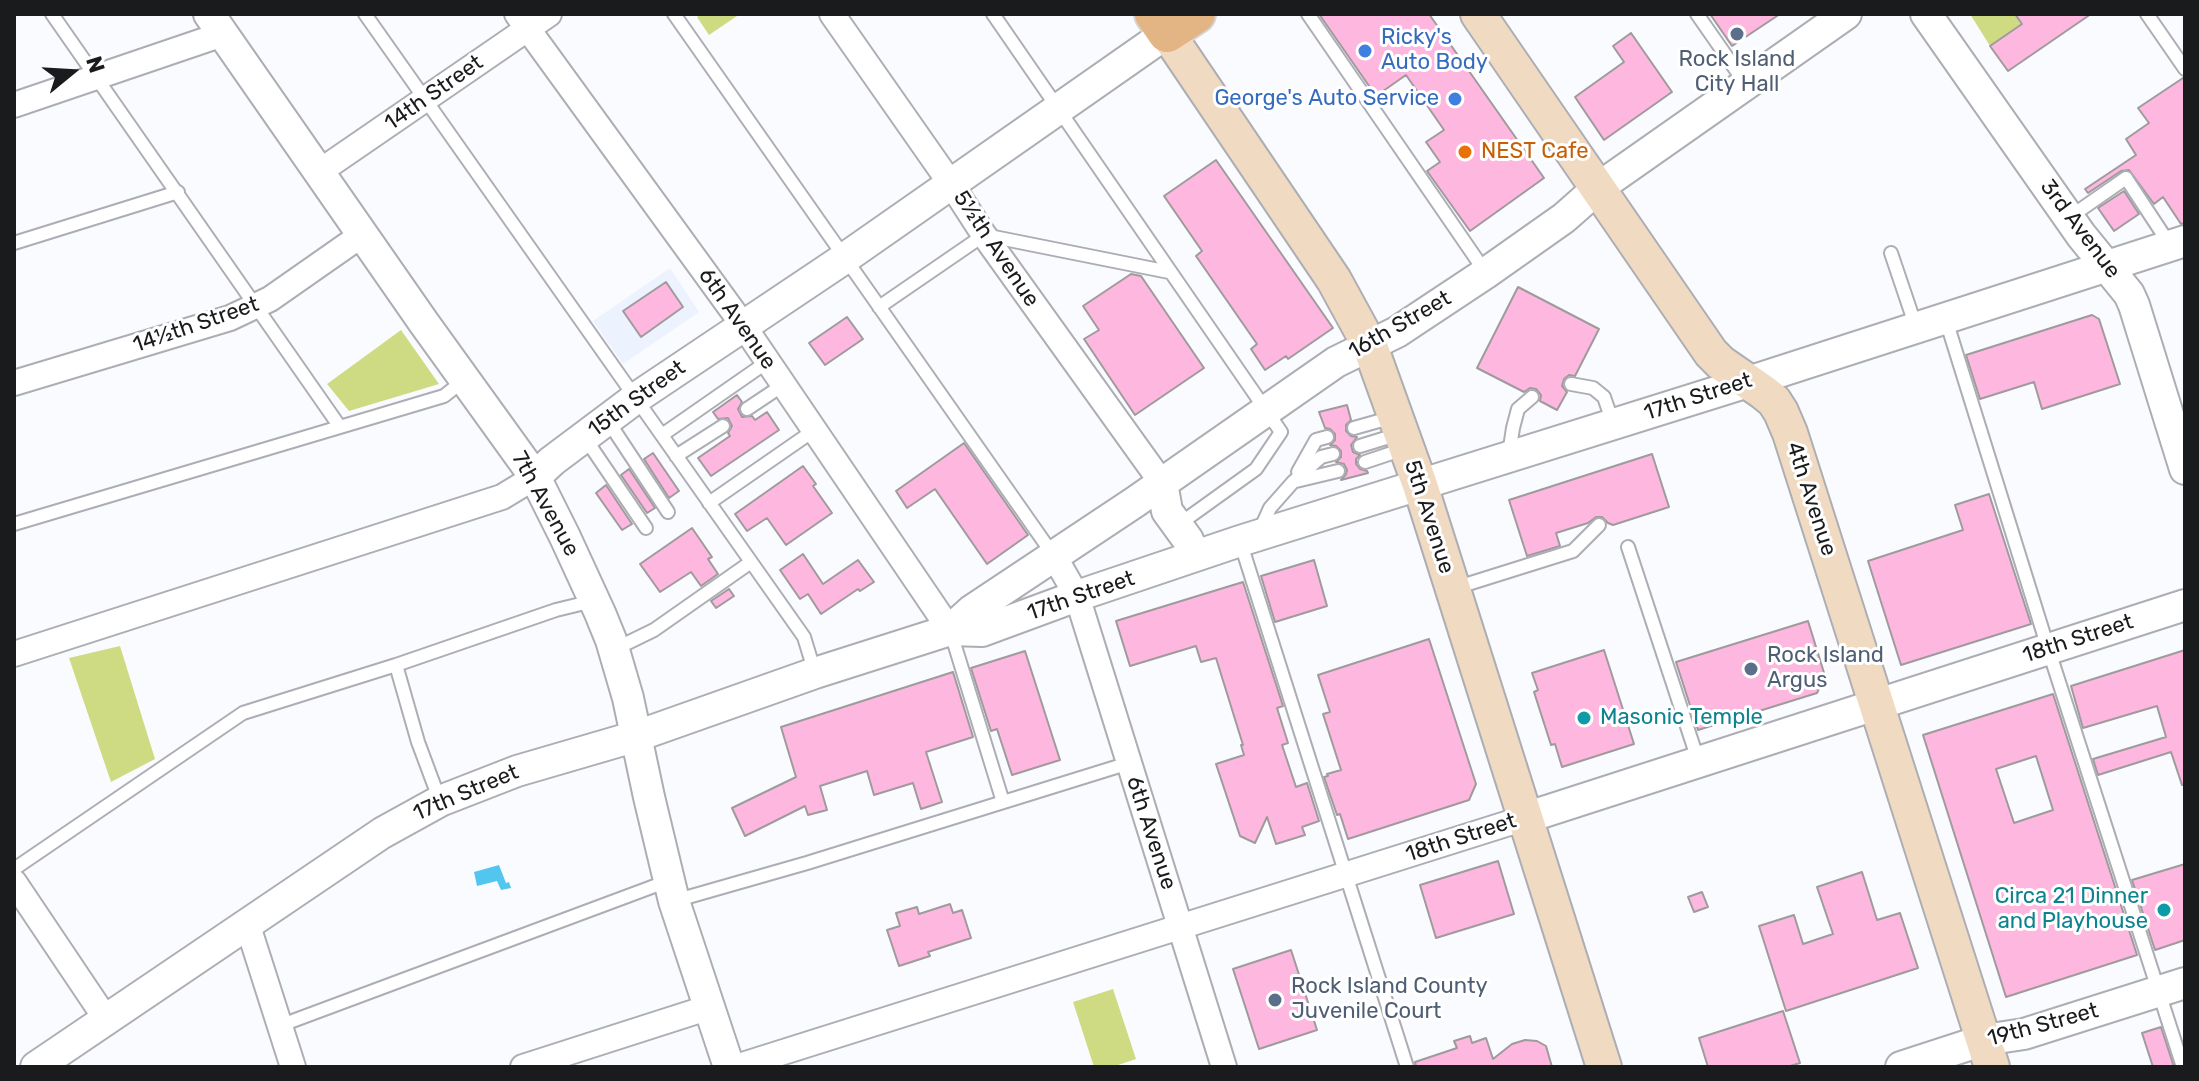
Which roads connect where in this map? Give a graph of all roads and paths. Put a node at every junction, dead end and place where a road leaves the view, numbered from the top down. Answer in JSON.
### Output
{"nodes":[{"id":1,"x":52,"y":14,"type":"edge"},
{"id":2,"x":365,"y":14,"type":"edge"},
{"id":3,"x":549,"y":14,"type":"edge"},
{"id":4,"x":674,"y":14,"type":"edge"},
{"id":5,"x":832,"y":14,"type":"edge"},
{"id":6,"x":993,"y":14,"type":"edge"},
{"id":7,"x":1308,"y":14,"type":"edge"},
{"id":8,"x":1478,"y":14,"type":"edge"},
{"id":9,"x":1697,"y":14,"type":"edge"},
{"id":10,"x":1846,"y":14,"type":"edge"},
{"id":11,"x":1926,"y":14,"type":"edge"},
{"id":12,"x":2147,"y":14,"type":"edge"},
{"id":13,"x":1172,"y":20,"type":"edge"},
{"id":14,"x":522,"y":22,"type":"edge"},
{"id":15,"x":216,"y":24,"type":"edge"},
{"id":16,"x":2185,"y":69,"type":"edge"},
{"id":17,"x":98,"y":78,"type":"junction"},
{"id":18,"x":1745,"y":83,"type":"junction"},
{"id":19,"x":424,"y":100,"type":"junction"},
{"id":20,"x":14,"y":105,"type":"edge"},
{"id":21,"x":1059,"y":108,"type":"junction"},
{"id":22,"x":319,"y":172,"type":"junction"},
{"id":23,"x":951,"y":184,"type":"junction"},
{"id":24,"x":1598,"y":188,"type":"junction"},
{"id":25,"x":178,"y":192,"type":"junction"},
{"id":26,"x":2069,"y":217,"type":"junction"},
{"id":27,"x":363,"y":234,"type":"junction"},
{"id":28,"x":984,"y":235,"type":"junction"},
{"id":29,"x":14,"y":243,"type":"edge"},
{"id":30,"x":2178,"y":243,"type":"edge"},
{"id":31,"x":1891,"y":253,"type":"dead end"},
{"id":32,"x":845,"y":258,"type":"junction"},
{"id":33,"x":2107,"y":265,"type":"junction"},
{"id":34,"x":1169,"y":272,"type":"junction"},
{"id":35,"x":1486,"y":273,"type":"junction"},
{"id":36,"x":256,"y":307,"type":"junction"},
{"id":37,"x":879,"y":307,"type":"junction"},
{"id":38,"x":1945,"y":317,"type":"junction"},
{"id":39,"x":743,"y":325,"type":"junction"},
{"id":40,"x":1916,"y":327,"type":"junction"},
{"id":41,"x":1370,"y":346,"type":"junction"},
{"id":42,"x":767,"y":362,"type":"junction"},
{"id":43,"x":466,"y":379,"type":"junction"},
{"id":44,"x":1748,"y":382,"type":"junction"},
{"id":45,"x":14,"y":383,"type":"edge"},
{"id":46,"x":1571,"y":384,"type":"dead end"},
{"id":47,"x":783,"y":385,"type":"junction"},
{"id":48,"x":1532,"y":397,"type":"dead end"},
{"id":49,"x":636,"y":398,"type":"junction"},
{"id":50,"x":747,"y":409,"type":"dead end"},
{"id":51,"x":1266,"y":412,"type":"junction"},
{"id":52,"x":1613,"y":424,"type":"junction"},
{"id":53,"x":723,"y":426,"type":"dead end"},
{"id":54,"x":340,"y":427,"type":"junction"},
{"id":55,"x":596,"y":428,"type":"junction"},
{"id":56,"x":1354,"y":428,"type":"dead end"},
{"id":57,"x":813,"y":431,"type":"junction"},
{"id":58,"x":1402,"y":433,"type":"junction"},
{"id":59,"x":662,"y":435,"type":"junction"},
{"id":60,"x":1327,"y":437,"type":"dead end"},
{"id":61,"x":1360,"y":446,"type":"dead end"},
{"id":62,"x":1333,"y":454,"type":"dead end"},
{"id":63,"x":676,"y":456,"type":"junction"},
{"id":64,"x":1509,"y":457,"type":"junction"},
{"id":65,"x":1365,"y":462,"type":"dead end"},
{"id":66,"x":2185,"y":469,"type":"edge"},
{"id":67,"x":1338,"y":471,"type":"dead end"},
{"id":68,"x":535,"y":477,"type":"junction"},
{"id":69,"x":1293,"y":482,"type":"junction"},
{"id":70,"x":1162,"y":483,"type":"junction"},
{"id":71,"x":1420,"y":485,"type":"junction"},
{"id":72,"x":709,"y":503,"type":"junction"},
{"id":73,"x":668,"y":512,"type":"dead end"},
{"id":74,"x":14,"y":524,"type":"edge"},
{"id":75,"x":1177,"y":525,"type":"junction"},
{"id":76,"x":1599,"y":525,"type":"dead end"},
{"id":77,"x":646,"y":528,"type":"dead end"},
{"id":78,"x":1249,"y":539,"type":"junction"},
{"id":79,"x":1628,"y":547,"type":"dead end"},
{"id":80,"x":1054,"y":556,"type":"junction"},
{"id":81,"x":1194,"y":556,"type":"junction"},
{"id":82,"x":751,"y":562,"type":"junction"},
{"id":83,"x":1452,"y":589,"type":"junction"},
{"id":84,"x":1077,"y":596,"type":"junction"},
{"id":85,"x":595,"y":601,"type":"junction"},
{"id":86,"x":2185,"y":605,"type":"edge"},
{"id":87,"x":950,"y":630,"type":"junction"},
{"id":88,"x":2048,"y":648,"type":"junction"},
{"id":89,"x":613,"y":650,"type":"junction"},
{"id":90,"x":14,"y":654,"type":"edge"},
{"id":91,"x":396,"y":665,"type":"junction"},
{"id":92,"x":815,"y":673,"type":"junction"},
{"id":93,"x":1876,"y":704,"type":"junction"},
{"id":94,"x":637,"y":736,"type":"junction"},
{"id":95,"x":1698,"y":761,"type":"junction"},
{"id":96,"x":1129,"y":763,"type":"junction"},
{"id":97,"x":440,"y":801,"type":"junction"},
{"id":98,"x":1003,"y":802,"type":"junction"},
{"id":99,"x":1525,"y":818,"type":"junction"},
{"id":100,"x":14,"y":869,"type":"edge"},
{"id":101,"x":1348,"y":875,"type":"junction"},
{"id":102,"x":14,"y":882,"type":"edge"},
{"id":103,"x":671,"y":891,"type":"junction"},
{"id":104,"x":247,"y":923,"type":"junction"},
{"id":105,"x":1181,"y":928,"type":"junction"},
{"id":106,"x":2171,"y":987,"type":"edge"},
{"id":107,"x":710,"y":1007,"type":"junction"},
{"id":108,"x":106,"y":1019,"type":"junction"},
{"id":109,"x":279,"y":1026,"type":"junction"},
{"id":110,"x":1988,"y":1054,"type":"edge"},
{"id":111,"x":36,"y":1067,"type":"edge"},
{"id":112,"x":293,"y":1067,"type":"edge"},
{"id":113,"x":523,"y":1067,"type":"edge"},
{"id":114,"x":729,"y":1067,"type":"edge"},
{"id":115,"x":736,"y":1067,"type":"edge"},
{"id":116,"x":1224,"y":1067,"type":"edge"},
{"id":117,"x":1407,"y":1067,"type":"edge"},
{"id":118,"x":1604,"y":1067,"type":"edge"},
{"id":119,"x":1901,"y":1067,"type":"edge"},
{"id":120,"x":2183,"y":1067,"type":"edge"}],
"edges":[{"from":1,"to":17,"type":"lane"},
{"from":2,"to":19,"type":"lane"},
{"from":3,"to":14,"type":"street","name":"14th Street"},
{"from":4,"to":32,"type":"lane"},
{"from":5,"to":23,"type":"street","name":"5½th Avenue"},
{"from":6,"to":21,"type":"lane"},
{"from":7,"to":35,"type":"lane"},
{"from":8,"to":24,"type":"main road","name":"4th Avenue"},
{"from":9,"to":18,"type":"lane"},
{"from":10,"to":18,"type":"street","name":"16th Street"},
{"from":11,"to":26,"type":"street","name":"3rd Avenue"},
{"from":12,"to":16,"type":"lane"},
{"from":13,"to":21,"type":"street","name":"15th Street"},
{"from":13,"to":41,"type":"main road","name":"5th Avenue"},
{"from":14,"to":19,"type":"street","name":"14th Street"},
{"from":14,"to":39,"type":"street","name":"6th Avenue"},
{"from":15,"to":17,"type":"street"},
{"from":15,"to":22,"type":"street","name":"7th Avenue"},
{"from":17,"to":20,"type":"street"},
{"from":17,"to":25,"type":"lane"},
{"from":18,"to":24,"type":"street","name":"16th Street"},
{"from":19,"to":22,"type":"street","name":"14th Street"},
{"from":19,"to":49,"type":"lane"},
{"from":21,"to":23,"type":"street","name":"15th Street"},
{"from":21,"to":34,"type":"lane"},
{"from":22,"to":27,"type":"street","name":"7th Avenue"},
{"from":23,"to":28,"type":"street","name":"5½th Avenue"},
{"from":23,"to":32,"type":"street","name":"15th Street"},
{"from":24,"to":35,"type":"street","name":"16th Street"},
{"from":24,"to":44,"type":"main road","name":"4th Avenue"},
{"from":25,"to":29,"type":"lane"},
{"from":25,"to":36,"type":"lane"},
{"from":26,"to":30,"type":"lane"},
{"from":26,"to":33,"type":"street","name":"3rd Avenue"},
{"from":27,"to":36,"type":"street","name":"14½th Street"},
{"from":27,"to":43,"type":"street","name":"7th Avenue"},
{"from":28,"to":34,"type":"lane"},
{"from":28,"to":37,"type":"lane"},
{"from":28,"to":70,"type":"street","name":"5½th Avenue"},
{"from":30,"to":33,"type":"street","name":"17th Street"},
{"from":31,"to":40,"type":"lane"},
{"from":32,"to":37,"type":"lane"},
{"from":32,"to":39,"type":"street","name":"15th Street"},
{"from":33,"to":38,"type":"street","name":"17th Street"},
{"from":33,"to":66,"type":"street","name":"3rd Avenue"},
{"from":34,"to":51,"type":"lane"},
{"from":35,"to":41,"type":"street","name":"16th Street"},
{"from":36,"to":45,"type":"street","name":"14½th Street"},
{"from":36,"to":54,"type":"lane"},
{"from":37,"to":80,"type":"lane"},
{"from":38,"to":40,"type":"street","name":"17th Street"},
{"from":38,"to":88,"type":"lane"},
{"from":39,"to":42,"type":"street","name":"6th Avenue"},
{"from":39,"to":49,"type":"street","name":"15th Street"},
{"from":40,"to":44,"type":"street","name":"17th Street"},
{"from":41,"to":51,"type":"street","name":"16th Street"},
{"from":41,"to":58,"type":"main road","name":"5th Avenue"},
{"from":42,"to":47,"type":"street","name":"6th Avenue"},
{"from":42,"to":59,"type":"lane"},
{"from":43,"to":54,"type":"lane"},
{"from":43,"to":68,"type":"street","name":"7th Avenue"},
{"from":44,"to":52,"type":"street","name":"17th Street"},
{"from":44,"to":93,"type":"main road","name":"4th Avenue"},
{"from":46,"to":52,"type":"lane"},
{"from":47,"to":50,"type":"lane"},
{"from":47,"to":57,"type":"street","name":"6th Avenue"},
{"from":48,"to":64,"type":"lane"},
{"from":49,"to":55,"type":"street","name":"15th Street"},
{"from":49,"to":59,"type":"lane"},
{"from":51,"to":70,"type":"street","name":"16th Street"},
{"from":51,"to":75,"type":"lane"},
{"from":52,"to":64,"type":"street","name":"17th Street"},
{"from":53,"to":63,"type":"lane"},
{"from":54,"to":74,"type":"lane"},
{"from":55,"to":68,"type":"street","name":"15th Street"},
{"from":55,"to":73,"type":"lane"},
{"from":55,"to":77,"type":"lane"},
{"from":56,"to":58,"type":"lane"},
{"from":57,"to":72,"type":"lane"},
{"from":57,"to":87,"type":"street","name":"6th Avenue"},
{"from":58,"to":61,"type":"lane"},
{"from":58,"to":65,"type":"lane"},
{"from":58,"to":71,"type":"main road","name":"5th Avenue"},
{"from":59,"to":63,"type":"lane"},
{"from":60,"to":69,"type":"lane"},
{"from":62,"to":69,"type":"lane"},
{"from":63,"to":72,"type":"lane"},
{"from":64,"to":71,"type":"street","name":"17th Street"},
{"from":67,"to":69,"type":"lane"},
{"from":68,"to":85,"type":"street","name":"7th Avenue"},
{"from":68,"to":90,"type":"street","name":"15th Street"},
{"from":69,"to":78,"type":"lane"},
{"from":70,"to":75,"type":"street"},
{"from":70,"to":80,"type":"street","name":"16th Street"},
{"from":71,"to":78,"type":"street","name":"17th Street"},
{"from":71,"to":83,"type":"main road","name":"5th Avenue"},
{"from":72,"to":82,"type":"lane"},
{"from":75,"to":81,"type":"street"},
{"from":76,"to":83,"type":"lane"},
{"from":78,"to":81,"type":"street","name":"17th Street"},
{"from":78,"to":101,"type":"lane"},
{"from":79,"to":95,"type":"lane"},
{"from":80,"to":84,"type":"street","name":"6th Avenue"},
{"from":80,"to":87,"type":"street","name":"16th Street"},
{"from":81,"to":84,"type":"street","name":"17th Street"},
{"from":82,"to":89,"type":"lane"},
{"from":82,"to":92,"type":"lane"},
{"from":83,"to":99,"type":"main road","name":"5th Avenue"},
{"from":84,"to":87,"type":"street","name":"17th Street"},
{"from":84,"to":96,"type":"street","name":"6th Avenue"},
{"from":85,"to":89,"type":"street","name":"7th Avenue"},
{"from":85,"to":91,"type":"lane"},
{"from":86,"to":88,"type":"street","name":"18th Street"},
{"from":87,"to":92,"type":"street","name":"17th Street"},
{"from":87,"to":98,"type":"lane"},
{"from":88,"to":93,"type":"street","name":"18th Street"},
{"from":88,"to":106,"type":"lane"},
{"from":89,"to":94,"type":"street","name":"7th Avenue"},
{"from":91,"to":97,"type":"lane"},
{"from":91,"to":100,"type":"lane"},
{"from":92,"to":94,"type":"street","name":"17th Street"},
{"from":93,"to":95,"type":"street","name":"18th Street"},
{"from":93,"to":110,"type":"main road","name":"4th Avenue"},
{"from":94,"to":97,"type":"street","name":"17th Street"},
{"from":94,"to":103,"type":"street","name":"7th Avenue"},
{"from":95,"to":99,"type":"street","name":"18th Street"},
{"from":96,"to":98,"type":"lane"},
{"from":96,"to":105,"type":"street","name":"6th Avenue"},
{"from":97,"to":104,"type":"street","name":"17th Street"},
{"from":98,"to":103,"type":"lane"},
{"from":99,"to":101,"type":"street","name":"18th Street"},
{"from":99,"to":118,"type":"main road","name":"5th Avenue"},
{"from":101,"to":105,"type":"street","name":"18th Street"},
{"from":101,"to":117,"type":"lane"},
{"from":102,"to":108,"type":"street"},
{"from":103,"to":107,"type":"street","name":"7th Avenue"},
{"from":103,"to":109,"type":"lane"},
{"from":104,"to":108,"type":"street","name":"17th Street"},
{"from":104,"to":109,"type":"street"},
{"from":105,"to":115,"type":"street","name":"18th Street"},
{"from":105,"to":116,"type":"street","name":"6th Avenue"},
{"from":106,"to":110,"type":"street","name":"19th Street"},
{"from":106,"to":120,"type":"lane"},
{"from":107,"to":113,"type":"street"},
{"from":107,"to":114,"type":"street","name":"7th Avenue"},
{"from":108,"to":111,"type":"street","name":"17th Street"},
{"from":109,"to":112,"type":"street"},
{"from":110,"to":119,"type":"street","name":"19th Street"}]}
